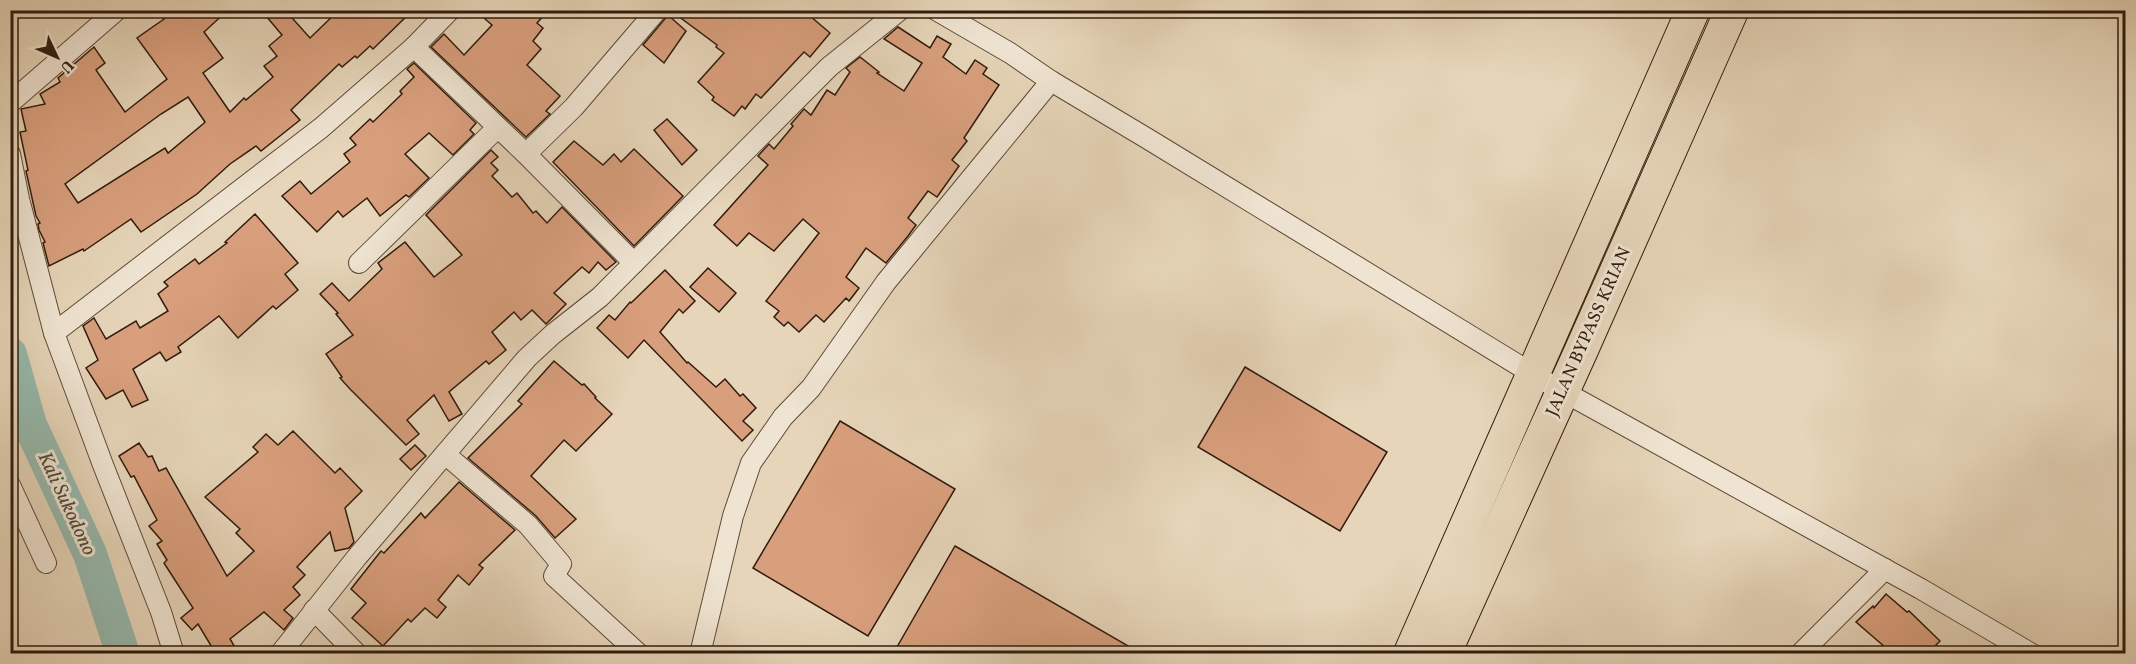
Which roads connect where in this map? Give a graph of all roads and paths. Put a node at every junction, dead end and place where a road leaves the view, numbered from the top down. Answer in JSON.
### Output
{"nodes":[{"id":1,"x":117,"y":10,"type":"edge"},
{"id":2,"x":450,"y":10,"type":"edge"},
{"id":3,"x":657,"y":10,"type":"edge"},
{"id":4,"x":900,"y":10,"type":"edge"},
{"id":5,"x":936,"y":10,"type":"edge"},
{"id":6,"x":1693,"y":10,"type":"edge"},
{"id":7,"x":1732,"y":10,"type":"edge"},
{"id":8,"x":414,"y":47,"type":"junction"},
{"id":9,"x":1051,"y":81,"type":"junction"},
{"id":10,"x":10,"y":103,"type":"edge"},
{"id":11,"x":497,"y":128,"type":"junction"},
{"id":12,"x":10,"y":154,"type":"edge"},
{"id":13,"x":526,"y":154,"type":"junction"},
{"id":14,"x":359,"y":263,"type":"dead end"},
{"id":15,"x":634,"y":263,"type":"junction"},
{"id":16,"x":54,"y":333,"type":"junction"},
{"id":17,"x":1533,"y":374,"type":"junction"},
{"id":18,"x":1563,"y":392,"type":"junction"},
{"id":19,"x":445,"y":454,"type":"junction"},
{"id":20,"x":10,"y":485,"type":"edge"},
{"id":21,"x":46,"y":563,"type":"dead end"},
{"id":22,"x":1885,"y":569,"type":"junction"},
{"id":23,"x":314,"y":610,"type":"junction"},
{"id":24,"x":174,"y":654,"type":"edge"},
{"id":25,"x":280,"y":654,"type":"edge"},
{"id":26,"x":357,"y":654,"type":"edge"},
{"id":27,"x":639,"y":654,"type":"edge"},
{"id":28,"x":700,"y":654,"type":"edge"},
{"id":29,"x":1410,"y":654,"type":"edge"},
{"id":30,"x":1444,"y":654,"type":"edge"},
{"id":31,"x":1800,"y":654,"type":"edge"},
{"id":32,"x":2032,"y":654,"type":"edge"}],
"edges":[{"from":1,"to":10,"type":"street"},
{"from":2,"to":8,"type":"street"},
{"from":3,"to":13,"type":"street"},
{"from":4,"to":15,"type":"street"},
{"from":5,"to":9,"type":"street"},
{"from":6,"to":17,"type":"highway","name":"JALAN BYPASS KRIAN"},
{"from":7,"to":18,"type":"highway","name":"JALAN BYPASS KRIAN"},
{"from":8,"to":11,"type":"street"},
{"from":8,"to":16,"type":"street"},
{"from":9,"to":17,"type":"street"},
{"from":9,"to":28,"type":"street"},
{"from":11,"to":13,"type":"street"},
{"from":11,"to":14,"type":"street"},
{"from":12,"to":16,"type":"street"},
{"from":13,"to":15,"type":"street"},
{"from":15,"to":19,"type":"street"},
{"from":16,"to":24,"type":"street"},
{"from":17,"to":18,"type":"street"},
{"from":17,"to":29,"type":"highway","name":"JALAN BYPASS KRIAN"},
{"from":18,"to":22,"type":"street"},
{"from":18,"to":30,"type":"highway","name":"JALAN BYPASS KRIAN"},
{"from":19,"to":23,"type":"street"},
{"from":19,"to":27,"type":"street"},
{"from":20,"to":21,"type":"street"},
{"from":22,"to":31,"type":"street"},
{"from":22,"to":32,"type":"street"},
{"from":23,"to":25,"type":"street"},
{"from":23,"to":26,"type":"street"}]}
